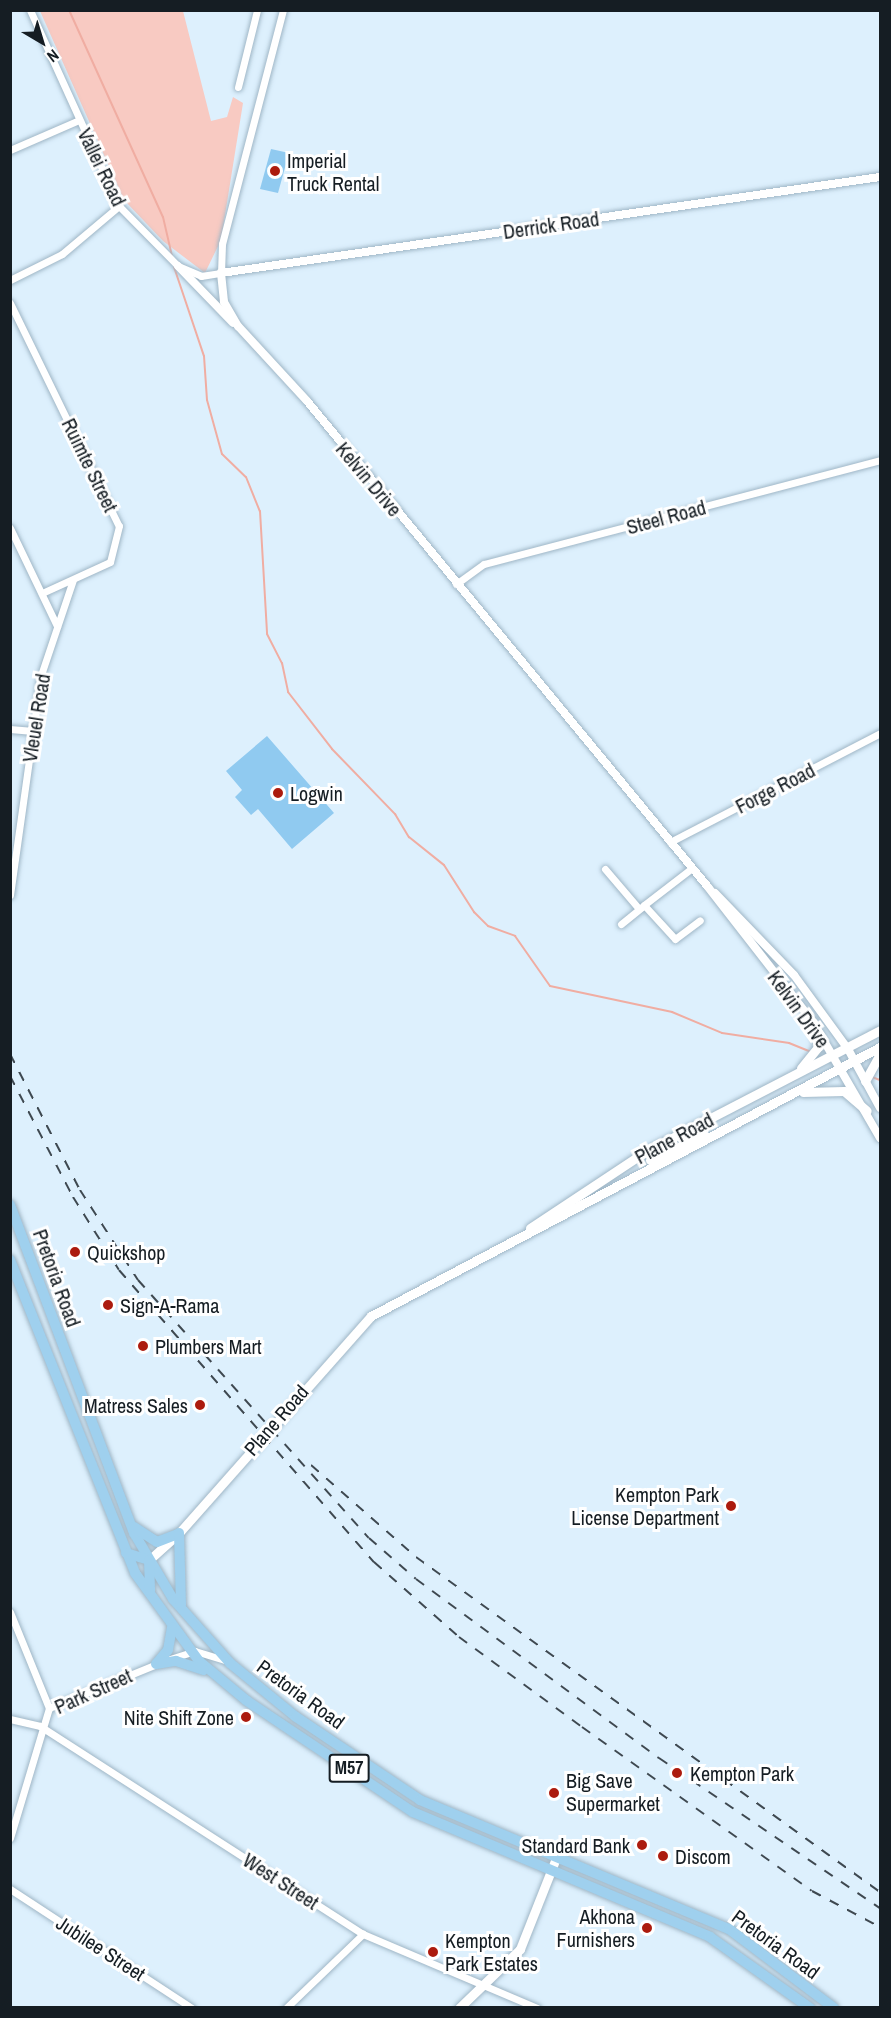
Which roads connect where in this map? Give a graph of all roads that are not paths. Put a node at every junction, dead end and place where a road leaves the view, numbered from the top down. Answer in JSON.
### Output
{"nodes":[{"id":1,"x":30,"y":10,"type":"edge"},
{"id":2,"x":257,"y":10,"type":"edge"},
{"id":3,"x":283,"y":10,"type":"edge"},
{"id":4,"x":238,"y":87,"type":"dead end"},
{"id":5,"x":79,"y":120,"type":"junction"},
{"id":6,"x":10,"y":150,"type":"edge"},
{"id":7,"x":880,"y":177,"type":"edge"},
{"id":8,"x":119,"y":206,"type":"junction"},
{"id":9,"x":178,"y":266,"type":"junction"},
{"id":10,"x":221,"y":273,"type":"junction"},
{"id":11,"x":10,"y":280,"type":"edge"},
{"id":12,"x":10,"y":303,"type":"edge"},
{"id":13,"x":238,"y":326,"type":"junction"},
{"id":14,"x":880,"y":460,"type":"edge"},
{"id":15,"x":10,"y":528,"type":"edge"},
{"id":16,"x":74,"y":580,"type":"junction"},
{"id":17,"x":456,"y":584,"type":"junction"},
{"id":18,"x":42,"y":592,"type":"junction"},
{"id":19,"x":57,"y":626,"type":"junction"},
{"id":20,"x":10,"y":729,"type":"edge"},
{"id":21,"x":33,"y":732,"type":"junction"},
{"id":22,"x":880,"y":733,"type":"edge"},
{"id":23,"x":670,"y":842,"type":"junction"},
{"id":24,"x":692,"y":868,"type":"junction"},
{"id":25,"x":605,"y":869,"type":"dead end"},
{"id":26,"x":708,"y":887,"type":"junction"},
{"id":27,"x":10,"y":895,"type":"edge"},
{"id":28,"x":641,"y":907,"type":"junction"},
{"id":29,"x":700,"y":921,"type":"dead end"},
{"id":30,"x":621,"y":924,"type":"dead end"},
{"id":31,"x":813,"y":1022,"type":"junction"},
{"id":32,"x":880,"y":1030,"type":"edge"},
{"id":33,"x":880,"y":1047,"type":"edge"},
{"id":34,"x":848,"y":1049,"type":"junction"},
{"id":35,"x":880,"y":1054,"type":"edge"},
{"id":36,"x":834,"y":1057,"type":"junction"},
{"id":37,"x":854,"y":1061,"type":"junction"},
{"id":38,"x":841,"y":1067,"type":"junction"},
{"id":39,"x":788,"y":1079,"type":"junction"},
{"id":40,"x":865,"y":1081,"type":"junction"},
{"id":41,"x":782,"y":1099,"type":"junction"},
{"id":42,"x":880,"y":1108,"type":"edge"},
{"id":43,"x":867,"y":1111,"type":"junction"},
{"id":44,"x":732,"y":1125,"type":"junction"},
{"id":45,"x":880,"y":1138,"type":"edge"},
{"id":46,"x":650,"y":1160,"type":"dead end"},
{"id":47,"x":10,"y":1205,"type":"edge"},
{"id":48,"x":476,"y":1259,"type":"junction"},
{"id":49,"x":10,"y":1260,"type":"edge"},
{"id":50,"x":41,"y":1292,"type":"junction"},
{"id":51,"x":24,"y":1294,"type":"junction"},
{"id":52,"x":131,"y":1524,"type":"junction"},
{"id":53,"x":179,"y":1534,"type":"junction"},
{"id":54,"x":125,"y":1552,"type":"junction"},
{"id":55,"x":148,"y":1560,"type":"junction"},
{"id":56,"x":151,"y":1598,"type":"junction"},
{"id":57,"x":181,"y":1609,"type":"junction"},
{"id":58,"x":10,"y":1612,"type":"edge"},
{"id":59,"x":171,"y":1628,"type":"junction"},
{"id":60,"x":190,"y":1651,"type":"junction"},
{"id":61,"x":230,"y":1663,"type":"junction"},
{"id":62,"x":156,"y":1664,"type":"junction"},
{"id":63,"x":212,"y":1673,"type":"junction"},
{"id":64,"x":49,"y":1708,"type":"junction"},
{"id":65,"x":10,"y":1719,"type":"edge"},
{"id":66,"x":40,"y":1726,"type":"junction"},
{"id":67,"x":10,"y":1838,"type":"edge"},
{"id":68,"x":556,"y":1858,"type":"junction"},
{"id":69,"x":551,"y":1870,"type":"junction"},
{"id":70,"x":10,"y":1889,"type":"edge"},
{"id":71,"x":363,"y":1934,"type":"junction"},
{"id":72,"x":482,"y":1986,"type":"junction"},
{"id":73,"x":192,"y":2007,"type":"edge"},
{"id":74,"x":286,"y":2007,"type":"edge"},
{"id":75,"x":459,"y":2007,"type":"edge"},
{"id":76,"x":537,"y":2007,"type":"edge"},
{"id":77,"x":810,"y":2007,"type":"edge"},
{"id":78,"x":834,"y":2007,"type":"edge"}],
"edges":[{"from":1,"to":5,"type":"street","name":"Vallei Road"},
{"from":2,"to":4,"type":"street"},
{"from":3,"to":10,"type":"street","name":"Kelvin Drive"},
{"from":5,"to":6,"type":"street"},
{"from":5,"to":8,"type":"street","name":"Vallei Road"},
{"from":7,"to":10,"type":"street","name":"Derrick Road"},
{"from":8,"to":9,"type":"street","name":"Vallei Road"},
{"from":8,"to":11,"type":"street"},
{"from":9,"to":10,"type":"street","name":"Vallei Road"},
{"from":9,"to":13,"type":"street"},
{"from":10,"to":13,"type":"street","name":"Kelvin Drive"},
{"from":12,"to":16,"type":"street","name":"Ruimte Street"},
{"from":13,"to":17,"type":"street","name":"Kelvin Drive"},
{"from":14,"to":17,"type":"street","name":"Steel Road"},
{"from":15,"to":18,"type":"street"},
{"from":16,"to":18,"type":"street","name":"Ruimte Street"},
{"from":16,"to":19,"type":"street","name":"Vleuel Road"},
{"from":17,"to":23,"type":"street","name":"Kelvin Drive"},
{"from":18,"to":19,"type":"street"},
{"from":19,"to":21,"type":"street","name":"Vleuel Road"},
{"from":20,"to":21,"type":"street"},
{"from":21,"to":27,"type":"street","name":"Vleuel Road"},
{"from":22,"to":23,"type":"street","name":"Forge Road"},
{"from":23,"to":24,"type":"street","name":"Kelvin Drive"},
{"from":24,"to":26,"type":"street","name":"Kelvin Drive"},
{"from":24,"to":28,"type":"street"},
{"from":25,"to":28,"type":"street"},
{"from":26,"to":31,"type":"street","name":"Kelvin Drive"},
{"from":26,"to":34,"type":"street","name":"Kelvin Drive"},
{"from":28,"to":29,"type":"street"},
{"from":28,"to":30,"type":"street"},
{"from":31,"to":36,"type":"street","name":"Kelvin Drive"},
{"from":31,"to":39,"type":"main road"},
{"from":32,"to":34,"type":"main road","name":"Plane Road"},
{"from":33,"to":37,"type":"main road","name":"Plane Road"},
{"from":34,"to":36,"type":"main road","name":"Plane Road"},
{"from":34,"to":37,"type":"street","name":"Kelvin Drive"},
{"from":35,"to":40,"type":"main road"},
{"from":36,"to":38,"type":"street","name":"Kelvin Drive"},
{"from":36,"to":39,"type":"main road","name":"Plane Road"},
{"from":37,"to":38,"type":"main road","name":"Plane Road"},
{"from":37,"to":40,"type":"street","name":"Kelvin Drive"},
{"from":38,"to":41,"type":"main road","name":"Plane Road"},
{"from":38,"to":43,"type":"street","name":"Kelvin Drive"},
{"from":39,"to":48,"type":"main road","name":"Plane Road"},
{"from":40,"to":42,"type":"street","name":"Kelvin Drive"},
{"from":41,"to":43,"type":"main road"},
{"from":41,"to":44,"type":"main road","name":"Plane Road"},
{"from":43,"to":45,"type":"street","name":"Kelvin Drive"},
{"from":44,"to":46,"type":"main road"},
{"from":44,"to":48,"type":"main road","name":"Plane Road"},
{"from":47,"to":50,"type":"main road","name":"Pretoria Road","number":"M57"},
{"from":48,"to":53,"type":"main road","name":"Plane Road"},
{"from":49,"to":51,"type":"main road","name":"Pretoria Road","number":"M57"},
{"from":50,"to":51,"type":"main road"},
{"from":50,"to":52,"type":"main road","name":"Pretoria Road","number":"M57"},
{"from":51,"to":54,"type":"main road","name":"Pretoria Road","number":"M57"},
{"from":52,"to":53,"type":"main road"},
{"from":52,"to":55,"type":"main road","name":"Pretoria Road","number":"M57"},
{"from":53,"to":55,"type":"main road","name":"Plane Road"},
{"from":53,"to":57,"type":"main road"},
{"from":54,"to":55,"type":"main road"},
{"from":54,"to":56,"type":"main road","name":"Pretoria Road","number":"M57"},
{"from":55,"to":56,"type":"main road"},
{"from":55,"to":57,"type":"main road","name":"Pretoria Road","number":"M57"},
{"from":56,"to":59,"type":"main road","name":"Pretoria Road","number":"M57"},
{"from":57,"to":61,"type":"main road","name":"Pretoria Road","number":"M57"},
{"from":58,"to":64,"type":"street"},
{"from":59,"to":60,"type":"main road","name":"Pretoria Road","number":"M57"},
{"from":59,"to":62,"type":"main road"},
{"from":60,"to":61,"type":"street"},
{"from":60,"to":62,"type":"street","name":"Park Street"},
{"from":60,"to":63,"type":"main road","name":"Pretoria Road","number":"M57"},
{"from":61,"to":68,"type":"main road","name":"Pretoria Road","number":"M57"},
{"from":62,"to":63,"type":"main road"},
{"from":62,"to":64,"type":"street","name":"Park Street"},
{"from":63,"to":69,"type":"main road","name":"Pretoria Road","number":"M57"},
{"from":64,"to":66,"type":"street","name":"Park Street"},
{"from":65,"to":66,"type":"street","name":"West Street"},
{"from":66,"to":67,"type":"street","name":"Park Street"},
{"from":66,"to":71,"type":"street","name":"West Street"},
{"from":68,"to":69,"type":"main road"},
{"from":68,"to":78,"type":"main road","name":"Pretoria Road","number":"M57"},
{"from":69,"to":72,"type":"main road"},
{"from":69,"to":77,"type":"main road","name":"Pretoria Road","number":"M57"},
{"from":70,"to":73,"type":"street","name":"Jubilee Street"},
{"from":71,"to":72,"type":"street","name":"West Street"},
{"from":71,"to":74,"type":"street"},
{"from":72,"to":75,"type":"main road"},
{"from":72,"to":76,"type":"street","name":"West Street"}]}
